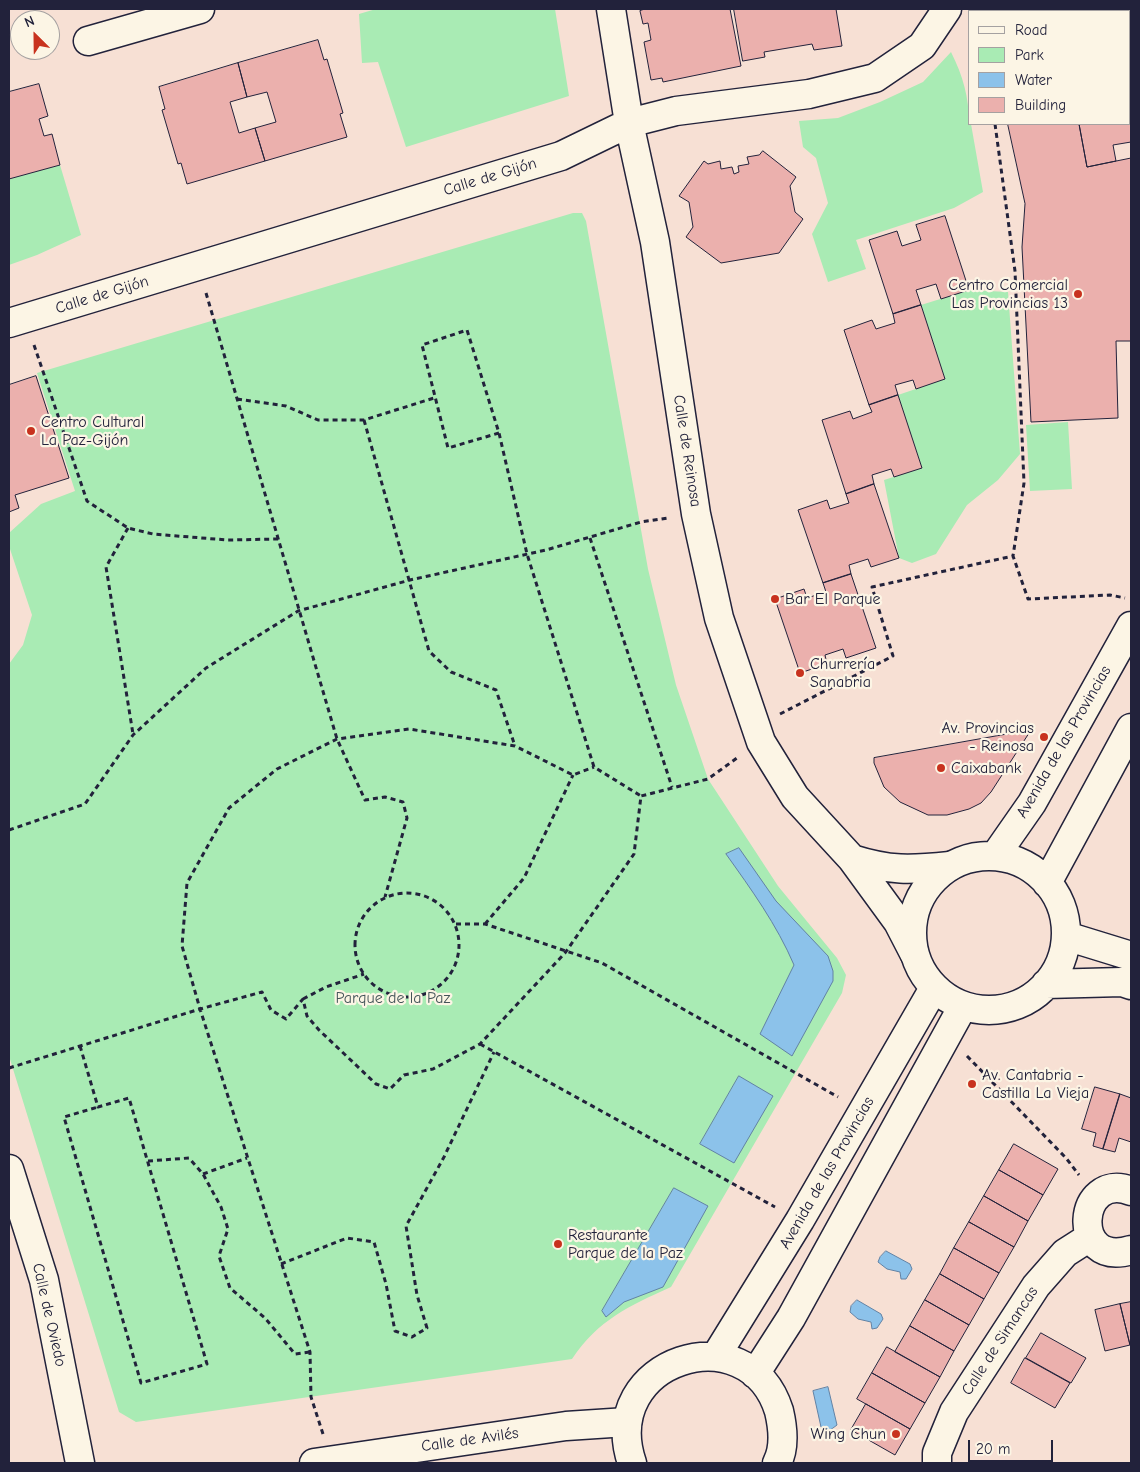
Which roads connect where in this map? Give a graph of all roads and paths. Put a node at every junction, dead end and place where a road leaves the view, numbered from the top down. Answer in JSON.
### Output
{"nodes":[{"id":1,"x":200,"y":9,"type":"edge"},
{"id":2,"x":611,"y":9,"type":"edge"},
{"id":3,"x":947,"y":9,"type":"edge"},
{"id":4,"x":88,"y":41,"type":"dead end"},
{"id":5,"x":629,"y":123,"type":"junction"},
{"id":6,"x":995,"y":125,"type":"edge"},
{"id":7,"x":198,"y":267,"type":"junction"},
{"id":8,"x":17,"y":321,"type":"edge"},
{"id":9,"x":434,"y":398,"type":"junction"},
{"id":10,"x":237,"y":399,"type":"junction"},
{"id":11,"x":364,"y":420,"type":"junction"},
{"id":12,"x":499,"y":433,"type":"junction"},
{"id":13,"x":696,"y":514,"type":"junction"},
{"id":14,"x":128,"y":528,"type":"junction"},
{"id":15,"x":590,"y":538,"type":"junction"},
{"id":16,"x":279,"y":539,"type":"junction"},
{"id":17,"x":526,"y":554,"type":"junction"},
{"id":18,"x":1013,"y":556,"type":"junction"},
{"id":19,"x":410,"y":580,"type":"junction"},
{"id":20,"x":1131,"y":599,"type":"edge"},
{"id":21,"x":298,"y":611,"type":"junction"},
{"id":22,"x":1131,"y":626,"type":"edge"},
{"id":23,"x":1131,"y":728,"type":"edge"},
{"id":24,"x":758,"y":734,"type":"junction"},
{"id":25,"x":133,"y":735,"type":"junction"},
{"id":26,"x":337,"y":739,"type":"junction"},
{"id":27,"x":515,"y":746,"type":"junction"},
{"id":28,"x":594,"y":767,"type":"junction"},
{"id":29,"x":573,"y":775,"type":"junction"},
{"id":30,"x":672,"y":787,"type":"junction"},
{"id":31,"x":641,"y":796,"type":"junction"},
{"id":32,"x":9,"y":830,"type":"edge"},
{"id":33,"x":994,"y":856,"type":"junction"},
{"id":34,"x":852,"y":859,"type":"junction"},
{"id":35,"x":950,"y":866,"type":"junction"},
{"id":36,"x":1047,"y":882,"type":"junction"},
{"id":37,"x":385,"y":897,"type":"junction"},
{"id":38,"x":456,"y":924,"type":"junction"},
{"id":39,"x":485,"y":924,"type":"junction"},
{"id":40,"x":1066,"y":936,"type":"junction"},
{"id":41,"x":565,"y":953,"type":"junction"},
{"id":42,"x":914,"y":953,"type":"junction"},
{"id":43,"x":1131,"y":956,"type":"edge"},
{"id":44,"x":364,"y":974,"type":"junction"},
{"id":45,"x":1046,"y":984,"type":"junction"},
{"id":46,"x":1131,"y":985,"type":"edge"},
{"id":47,"x":934,"y":988,"type":"junction"},
{"id":48,"x":303,"y":999,"type":"junction"},
{"id":49,"x":963,"y":1006,"type":"junction"},
{"id":50,"x":200,"y":1009,"type":"junction"},
{"id":51,"x":480,"y":1044,"type":"junction"},
{"id":52,"x":944,"y":1044,"type":"junction"},
{"id":53,"x":80,"y":1046,"type":"junction"},
{"id":54,"x":494,"y":1052,"type":"junction"},
{"id":55,"x":9,"y":1068,"type":"edge"},
{"id":56,"x":98,"y":1107,"type":"junction"},
{"id":57,"x":862,"y":1111,"type":"junction"},
{"id":58,"x":247,"y":1158,"type":"junction"},
{"id":59,"x":148,"y":1161,"type":"junction"},
{"id":60,"x":9,"y":1169,"type":"edge"},
{"id":61,"x":203,"y":1174,"type":"junction"},
{"id":62,"x":1131,"y":1191,"type":"edge"},
{"id":63,"x":1095,"y":1198,"type":"junction"},
{"id":64,"x":800,"y":1220,"type":"junction"},
{"id":65,"x":1090,"y":1237,"type":"junction"},
{"id":66,"x":1131,"y":1250,"type":"edge"},
{"id":67,"x":282,"y":1264,"type":"junction"},
{"id":68,"x":310,"y":1352,"type":"junction"},
{"id":69,"x":716,"y":1356,"type":"junction"},
{"id":70,"x":755,"y":1374,"type":"junction"},
{"id":71,"x":626,"y":1422,"type":"junction"},
{"id":72,"x":322,"y":1462,"type":"edge"},
{"id":73,"x":80,"y":1463,"type":"edge"},
{"id":74,"x":632,"y":1463,"type":"edge"},
{"id":75,"x":777,"y":1463,"type":"edge"},
{"id":76,"x":937,"y":1463,"type":"edge"}],
"edges":[{"from":1,"to":4,"type":"street"},
{"from":2,"to":5,"type":"street","name":"Calle de Reinosa"},
{"from":3,"to":5,"type":"street","name":"Calle de Gijón"},
{"from":5,"to":7,"type":"street","name":"Calle de Gijón"},
{"from":5,"to":13,"type":"street","name":"Calle de Reinosa"},
{"from":6,"to":18,"type":"path"},
{"from":7,"to":8,"type":"street","name":"Calle de Gijón"},
{"from":7,"to":10,"type":"path"},
{"from":8,"to":14,"type":"path"},
{"from":9,"to":11,"type":"path"},
{"from":9,"to":12,"type":"path"},
{"from":9,"to":12,"type":"path"},
{"from":10,"to":11,"type":"path"},
{"from":10,"to":16,"type":"path"},
{"from":11,"to":19,"type":"path"},
{"from":12,"to":17,"type":"path"},
{"from":13,"to":15,"type":"path"},
{"from":13,"to":24,"type":"street","name":"Calle de Reinosa"},
{"from":14,"to":16,"type":"path"},
{"from":14,"to":25,"type":"path"},
{"from":15,"to":17,"type":"path"},
{"from":15,"to":30,"type":"path"},
{"from":16,"to":21,"type":"path"},
{"from":17,"to":19,"type":"path"},
{"from":17,"to":28,"type":"path"},
{"from":18,"to":20,"type":"path"},
{"from":18,"to":24,"type":"path"},
{"from":19,"to":21,"type":"path"},
{"from":19,"to":27,"type":"path"},
{"from":21,"to":25,"type":"path"},
{"from":21,"to":26,"type":"path"},
{"from":22,"to":33,"type":"street","name":"Avenida de las Provincias"},
{"from":23,"to":36,"type":"street"},
{"from":24,"to":30,"type":"path"},
{"from":24,"to":34,"type":"street","name":"Calle de Reinosa"},
{"from":25,"to":32,"type":"path"},
{"from":26,"to":27,"type":"path"},
{"from":26,"to":37,"type":"path"},
{"from":26,"to":50,"type":"path"},
{"from":27,"to":29,"type":"path"},
{"from":28,"to":29,"type":"path"},
{"from":28,"to":31,"type":"path"},
{"from":29,"to":39,"type":"path"},
{"from":30,"to":31,"type":"path"},
{"from":31,"to":41,"type":"path"},
{"from":33,"to":35,"type":"street"},
{"from":33,"to":36,"type":"street"},
{"from":34,"to":35,"type":"street","name":"Calle de Reinosa"},
{"from":34,"to":42,"type":"street","name":"Calle de Reinosa"},
{"from":35,"to":42,"type":"street"},
{"from":36,"to":40,"type":"street"},
{"from":37,"to":38,"type":"path"},
{"from":37,"to":44,"type":"path"},
{"from":38,"to":39,"type":"path"},
{"from":38,"to":44,"type":"path"},
{"from":39,"to":41,"type":"path"},
{"from":40,"to":43,"type":"street"},
{"from":40,"to":45,"type":"street"},
{"from":41,"to":51,"type":"path"},
{"from":41,"to":57,"type":"path"},
{"from":42,"to":47,"type":"street"},
{"from":44,"to":48,"type":"path"},
{"from":45,"to":46,"type":"street"},
{"from":45,"to":49,"type":"street"},
{"from":47,"to":49,"type":"street"},
{"from":47,"to":57,"type":"street","name":"Avenida de las Provincias"},
{"from":48,"to":50,"type":"path"},
{"from":48,"to":51,"type":"path"},
{"from":49,"to":52,"type":"street"},
{"from":50,"to":53,"type":"path"},
{"from":50,"to":58,"type":"path"},
{"from":51,"to":54,"type":"path"},
{"from":52,"to":63,"type":"path"},
{"from":52,"to":70,"type":"street"},
{"from":53,"to":55,"type":"path"},
{"from":53,"to":56,"type":"path"},
{"from":54,"to":64,"type":"path"},
{"from":54,"to":67,"type":"path"},
{"from":56,"to":59,"type":"path"},
{"from":56,"to":59,"type":"path"},
{"from":57,"to":64,"type":"street","name":"Avenida de las Provincias"},
{"from":58,"to":61,"type":"path"},
{"from":58,"to":67,"type":"path"},
{"from":59,"to":61,"type":"path"},
{"from":60,"to":73,"type":"street","name":"Calle de Oviedo"},
{"from":61,"to":68,"type":"path"},
{"from":62,"to":63,"type":"street"},
{"from":63,"to":65,"type":"street"},
{"from":64,"to":69,"type":"street","name":"Avenida de las Provincias"},
{"from":65,"to":66,"type":"street"},
{"from":65,"to":76,"type":"street","name":"Calle de Simancas"},
{"from":67,"to":68,"type":"path"},
{"from":68,"to":72,"type":"path"},
{"from":69,"to":70,"type":"street"},
{"from":69,"to":71,"type":"street"},
{"from":70,"to":75,"type":"street"},
{"from":71,"to":72,"type":"street","name":"Calle de Avilés"},
{"from":71,"to":74,"type":"street"}]}
